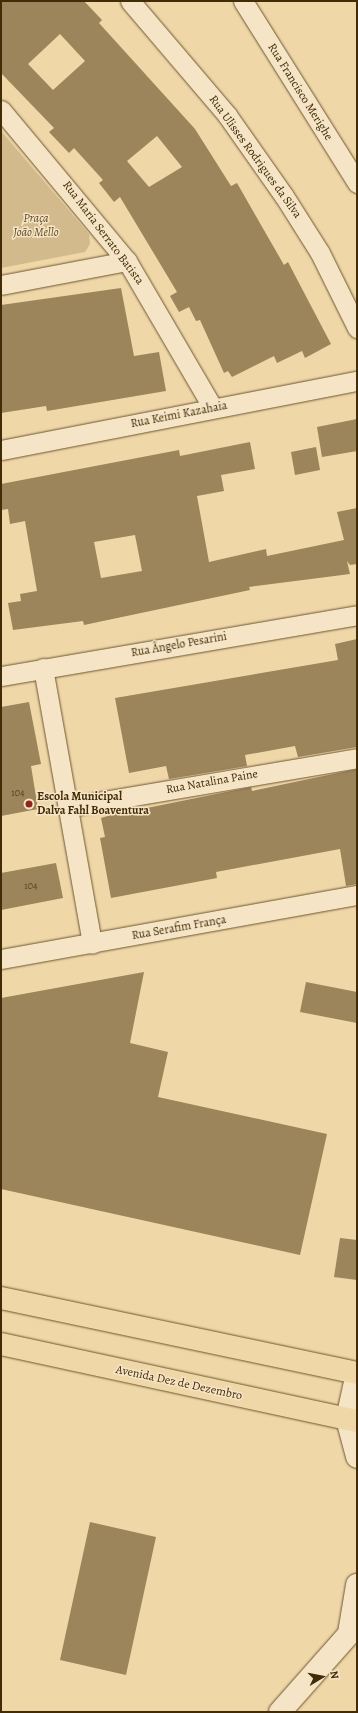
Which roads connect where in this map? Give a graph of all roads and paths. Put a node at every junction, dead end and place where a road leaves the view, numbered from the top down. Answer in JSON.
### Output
{"nodes":[{"id":1,"x":130,"y":1,"type":"edge"},
{"id":2,"x":243,"y":1,"type":"edge"},
{"id":3,"x":1,"y":110,"type":"edge"},
{"id":4,"x":357,"y":183,"type":"edge"},
{"id":5,"x":127,"y":261,"type":"junction"},
{"id":6,"x":1,"y":285,"type":"edge"},
{"id":7,"x":354,"y":316,"type":"edge"},
{"id":8,"x":357,"y":381,"type":"edge"},
{"id":9,"x":213,"y":408,"type":"junction"},
{"id":10,"x":1,"y":450,"type":"edge"},
{"id":11,"x":357,"y":615,"type":"edge"},
{"id":12,"x":44,"y":668,"type":"junction"},
{"id":13,"x":1,"y":676,"type":"edge"},
{"id":14,"x":357,"y":758,"type":"edge"},
{"id":15,"x":68,"y":807,"type":"junction"},
{"id":16,"x":357,"y":895,"type":"edge"},
{"id":17,"x":92,"y":944,"type":"junction"},
{"id":18,"x":1,"y":959,"type":"edge"},
{"id":19,"x":1,"y":1298,"type":"edge"},
{"id":20,"x":1,"y":1344,"type":"edge"},
{"id":21,"x":357,"y":1373,"type":"edge"},
{"id":22,"x":352,"y":1420,"type":"edge"},
{"id":23,"x":357,"y":1457,"type":"edge"},
{"id":24,"x":357,"y":1584,"type":"edge"},
{"id":25,"x":353,"y":1629,"type":"edge"},
{"id":26,"x":280,"y":1712,"type":"edge"}],
"edges":[{"from":1,"to":7,"type":"street","name":"Rua Ulisses Rodrigues da Silva"},
{"from":2,"to":4,"type":"street","name":"Rua Francisco Merighe"},
{"from":3,"to":5,"type":"street","name":"Rua Maria Serrato Batista"},
{"from":5,"to":6,"type":"street"},
{"from":5,"to":9,"type":"street","name":"Rua Maria Serrato Batista"},
{"from":8,"to":9,"type":"street","name":"Rua Keimi Kazahaia"},
{"from":9,"to":10,"type":"street","name":"Rua Keimi Kazahaia"},
{"from":11,"to":12,"type":"street","name":"Rua Ângelo Pesarini"},
{"from":12,"to":13,"type":"street","name":"Rua Ângelo Pesarini"},
{"from":12,"to":15,"type":"street"},
{"from":14,"to":15,"type":"street","name":"Rua Natalina Paine"},
{"from":15,"to":17,"type":"street"},
{"from":16,"to":17,"type":"street","name":"Rua Serafim França"},
{"from":17,"to":18,"type":"street","name":"Rua Serafim França"},
{"from":19,"to":21,"type":"highway"},
{"from":20,"to":22,"type":"highway","name":"Avenida Dez de Dezembro"},
{"from":21,"to":22,"type":"street"},
{"from":22,"to":23,"type":"street"},
{"from":24,"to":25,"type":"street"},
{"from":25,"to":26,"type":"street"}]}
